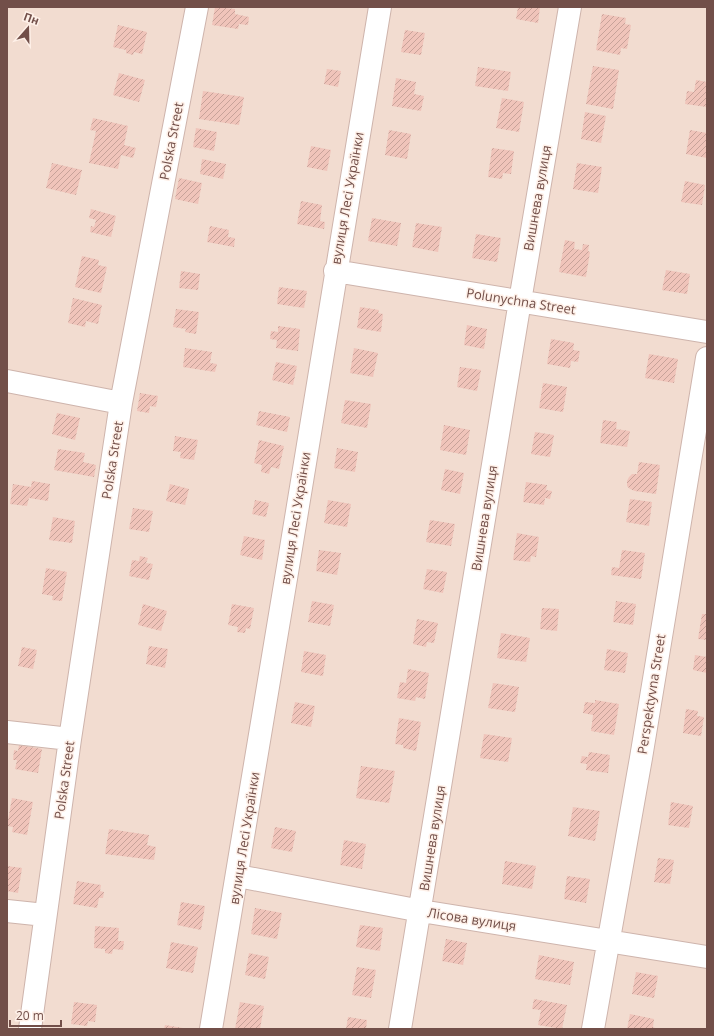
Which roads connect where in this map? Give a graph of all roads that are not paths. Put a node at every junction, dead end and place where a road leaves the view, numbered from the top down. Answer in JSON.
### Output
{"nodes":[{"id":1,"x":197,"y":7,"type":"edge"},
{"id":2,"x":380,"y":7,"type":"edge"},
{"id":3,"x":570,"y":7,"type":"edge"},
{"id":4,"x":335,"y":271,"type":"junction"},
{"id":5,"x":520,"y":301,"type":"junction"},
{"id":6,"x":707,"y":332,"type":"edge"},
{"id":7,"x":707,"y":358,"type":"edge"},
{"id":8,"x":7,"y":381,"type":"edge"},
{"id":9,"x":121,"y":403,"type":"junction"},
{"id":10,"x":7,"y":732,"type":"edge"},
{"id":11,"x":70,"y":739,"type":"junction"},
{"id":12,"x":238,"y":876,"type":"junction"},
{"id":13,"x":7,"y":911,"type":"edge"},
{"id":14,"x":420,"y":911,"type":"junction"},
{"id":15,"x":45,"y":915,"type":"junction"},
{"id":16,"x":608,"y":942,"type":"junction"},
{"id":17,"x":707,"y":957,"type":"edge"},
{"id":18,"x":30,"y":1029,"type":"edge"},
{"id":19,"x":211,"y":1029,"type":"edge"},
{"id":20,"x":400,"y":1029,"type":"edge"},
{"id":21,"x":594,"y":1029,"type":"edge"}],
"edges":[{"from":1,"to":9,"type":"street","name":"Polska Street"},
{"from":2,"to":4,"type":"street","name":"вулиця Лесі Українки"},
{"from":3,"to":5,"type":"street","name":"Вишнева вулиця"},
{"from":4,"to":5,"type":"street","name":"Polunychna Street"},
{"from":4,"to":12,"type":"street","name":"вулиця Лесі Українки"},
{"from":5,"to":6,"type":"street","name":"Polunychna Street"},
{"from":5,"to":14,"type":"street","name":"Вишнева вулиця"},
{"from":7,"to":16,"type":"street","name":"Perspektyvna Street"},
{"from":8,"to":9,"type":"street"},
{"from":9,"to":11,"type":"street","name":"Polska Street"},
{"from":10,"to":11,"type":"street"},
{"from":11,"to":15,"type":"street","name":"Polska Street"},
{"from":12,"to":14,"type":"street","name":"Лісова вулиця"},
{"from":12,"to":19,"type":"street","name":"вулиця Лесі Українки"},
{"from":13,"to":15,"type":"street"},
{"from":14,"to":16,"type":"street","name":"Лісова вулиця"},
{"from":14,"to":20,"type":"street","name":"Вишнева вулиця"},
{"from":15,"to":18,"type":"street","name":"Polska Street"},
{"from":16,"to":17,"type":"street","name":"Лісова вулиця"},
{"from":16,"to":21,"type":"street","name":"Perspektyvna Street"}]}
